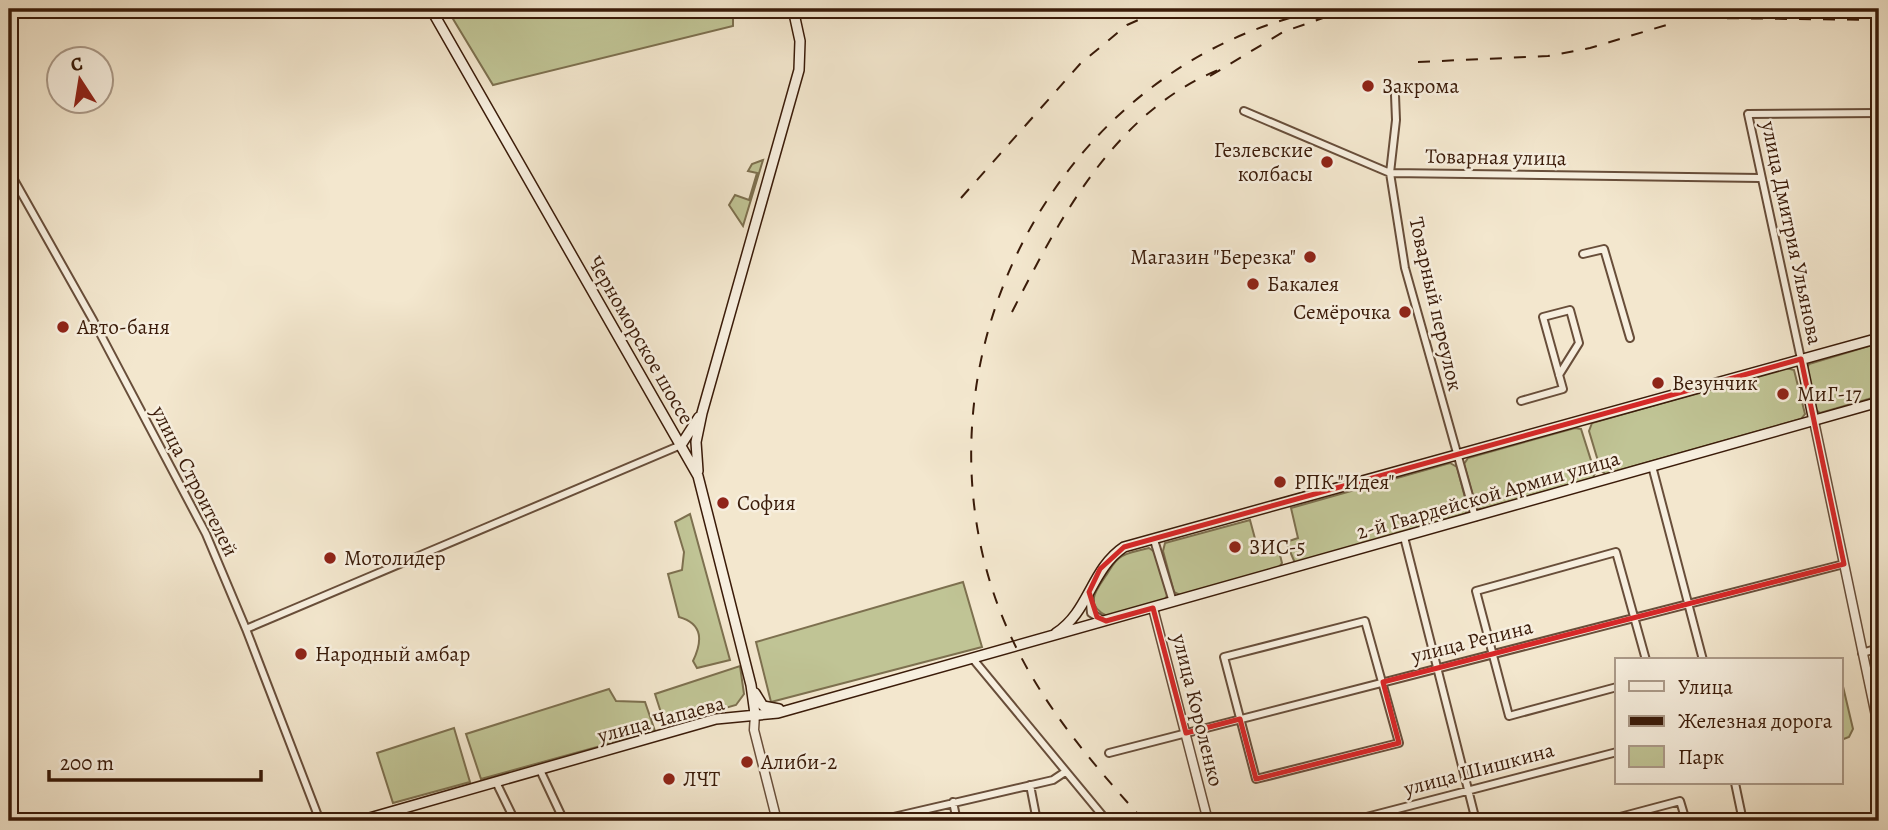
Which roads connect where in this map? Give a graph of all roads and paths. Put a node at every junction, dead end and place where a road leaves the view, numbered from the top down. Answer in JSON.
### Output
{"nodes":[{"id":1,"x":431,"y":9,"type":"edge"},
{"id":2,"x":793,"y":9,"type":"edge"},
{"id":3,"x":1395,"y":95,"type":"dead end"},
{"id":4,"x":1244,"y":111,"type":"dead end"},
{"id":5,"x":1879,"y":113,"type":"edge"},
{"id":6,"x":9,"y":171,"type":"edge"},
{"id":7,"x":1390,"y":173,"type":"junction"},
{"id":8,"x":1760,"y":178,"type":"junction"},
{"id":9,"x":1583,"y":254,"type":"dead end"},
{"id":10,"x":1630,"y":338,"type":"dead end"},
{"id":11,"x":1879,"y":338,"type":"edge"},
{"id":12,"x":1801,"y":359,"type":"junction"},
{"id":13,"x":1559,"y":375,"type":"junction"},
{"id":14,"x":1521,"y":401,"type":"dead end"},
{"id":15,"x":1879,"y":402,"type":"edge"},
{"id":16,"x":702,"y":412,"type":"junction"},
{"id":17,"x":1814,"y":421,"type":"junction"},
{"id":18,"x":681,"y":445,"type":"junction"},
{"id":19,"x":1456,"y":455,"type":"junction"},
{"id":20,"x":1652,"y":467,"type":"junction"},
{"id":21,"x":698,"y":476,"type":"junction"},
{"id":22,"x":1475,"y":517,"type":"junction"},
{"id":23,"x":1404,"y":537,"type":"junction"},
{"id":24,"x":1154,"y":540,"type":"junction"},
{"id":25,"x":1844,"y":564,"type":"junction"},
{"id":26,"x":1089,"y":592,"type":"junction"},
{"id":27,"x":1173,"y":602,"type":"junction"},
{"id":28,"x":1688,"y":604,"type":"junction"},
{"id":29,"x":1153,"y":608,"type":"junction"},
{"id":30,"x":1634,"y":618,"type":"junction"},
{"id":31,"x":1106,"y":621,"type":"junction"},
{"id":32,"x":246,"y":629,"type":"junction"},
{"id":33,"x":1049,"y":638,"type":"junction"},
{"id":34,"x":1879,"y":648,"type":"edge"},
{"id":35,"x":1862,"y":653,"type":"junction"},
{"id":36,"x":1493,"y":654,"type":"junction"},
{"id":37,"x":1645,"y":658,"type":"edge"},
{"id":38,"x":1702,"y":658,"type":"edge"},
{"id":39,"x":973,"y":659,"type":"junction"},
{"id":40,"x":1437,"y":668,"type":"junction"},
{"id":41,"x":1383,"y":682,"type":"junction"},
{"id":42,"x":751,"y":685,"type":"junction"},
{"id":43,"x":1615,"y":688,"type":"edge"},
{"id":44,"x":810,"y":705,"type":"junction"},
{"id":45,"x":755,"y":715,"type":"junction"},
{"id":46,"x":1240,"y":719,"type":"junction"},
{"id":47,"x":1879,"y":730,"type":"edge"},
{"id":48,"x":1186,"y":733,"type":"junction"},
{"id":49,"x":1109,"y":753,"type":"dead end"},
{"id":50,"x":1615,"y":753,"type":"edge"},
{"id":51,"x":540,"y":770,"type":"junction"},
{"id":52,"x":1065,"y":772,"type":"junction"},
{"id":53,"x":496,"y":782,"type":"junction"},
{"id":54,"x":1735,"y":784,"type":"edge"},
{"id":55,"x":1030,"y":785,"type":"junction"},
{"id":56,"x":1468,"y":790,"type":"junction"},
{"id":57,"x":953,"y":802,"type":"junction"},
{"id":58,"x":1879,"y":815,"type":"edge"},
{"id":59,"x":320,"y":821,"type":"edge"},
{"id":60,"x":359,"y":821,"type":"edge"},
{"id":61,"x":515,"y":821,"type":"edge"},
{"id":62,"x":564,"y":821,"type":"edge"},
{"id":63,"x":777,"y":821,"type":"edge"},
{"id":64,"x":876,"y":821,"type":"edge"},
{"id":65,"x":957,"y":821,"type":"edge"},
{"id":66,"x":1037,"y":821,"type":"edge"},
{"id":67,"x":1107,"y":821,"type":"edge"},
{"id":68,"x":1208,"y":821,"type":"edge"},
{"id":69,"x":1351,"y":821,"type":"edge"},
{"id":70,"x":1476,"y":821,"type":"edge"},
{"id":71,"x":1605,"y":821,"type":"edge"},
{"id":72,"x":1686,"y":821,"type":"edge"},
{"id":73,"x":1744,"y":821,"type":"edge"},
{"id":74,"x":1854,"y":821,"type":"edge"}],
"edges":[{"from":1,"to":18,"type":"main road","name":"Черноморское шоссе"},
{"from":2,"to":16,"type":"main road"},
{"from":3,"to":7,"type":"street","name":"Товарный переулок"},
{"from":4,"to":7,"type":"street","name":"Товарная улица"},
{"from":5,"to":8,"type":"street","name":"улица Дмитрия Ульянова"},
{"from":6,"to":32,"type":"street","name":"улица Строителей"},
{"from":7,"to":8,"type":"street","name":"Товарная улица"},
{"from":7,"to":19,"type":"street","name":"Товарный переулок"},
{"from":8,"to":12,"type":"street","name":"улица Дмитрия Ульянова"},
{"from":9,"to":10,"type":"street"},
{"from":11,"to":12,"type":"main road"},
{"from":12,"to":17,"type":"main road"},
{"from":12,"to":19,"type":"main road"},
{"from":13,"to":13,"type":"street"},
{"from":13,"to":14,"type":"street"},
{"from":15,"to":17,"type":"main road","name":"2-й Гвардейской Армии улица"},
{"from":16,"to":18,"type":"main road"},
{"from":16,"to":21,"type":"main road"},
{"from":17,"to":20,"type":"main road","name":"2-й Гвардейской Армии улица"},
{"from":17,"to":25,"type":"street"},
{"from":18,"to":21,"type":"main road","name":"Черноморское шоссе"},
{"from":18,"to":32,"type":"street"},
{"from":19,"to":22,"type":"street","name":"Товарный переулок"},
{"from":19,"to":24,"type":"main road"},
{"from":20,"to":22,"type":"main road","name":"2-й Гвардейской Армии улица"},
{"from":20,"to":28,"type":"street"},
{"from":21,"to":42,"type":"main road","name":"Черноморское шоссе"},
{"from":22,"to":23,"type":"main road","name":"2-й Гвардейской Армии улица"},
{"from":23,"to":27,"type":"main road","name":"2-й Гвардейской Армии улица"},
{"from":23,"to":40,"type":"street"},
{"from":24,"to":26,"type":"main road"},
{"from":24,"to":27,"type":"street"},
{"from":25,"to":28,"type":"street","name":"улица Репина"},
{"from":25,"to":35,"type":"street"},
{"from":26,"to":31,"type":"street"},
{"from":26,"to":33,"type":"main road"},
{"from":27,"to":29,"type":"main road","name":"2-й Гвардейской Армии улица"},
{"from":28,"to":30,"type":"street","name":"улица Репина"},
{"from":28,"to":38,"type":"street"},
{"from":29,"to":31,"type":"main road","name":"2-й Гвардейской Армии улица"},
{"from":29,"to":48,"type":"street","name":"улица Короленко"},
{"from":30,"to":36,"type":"street","name":"улица Репина"},
{"from":30,"to":36,"type":"street"},
{"from":30,"to":37,"type":"street"},
{"from":31,"to":33,"type":"main road","name":"2-й Гвардейской Армии улица"},
{"from":32,"to":59,"type":"street","name":"улица Строителей"},
{"from":33,"to":39,"type":"main road","name":"улица Чапаева"},
{"from":34,"to":35,"type":"street"},
{"from":35,"to":47,"type":"street"},
{"from":36,"to":40,"type":"street","name":"улица Репина"},
{"from":36,"to":43,"type":"street"},
{"from":39,"to":44,"type":"main road","name":"улица Чапаева"},
{"from":39,"to":52,"type":"street"},
{"from":40,"to":41,"type":"street","name":"улица Репина"},
{"from":40,"to":56,"type":"street"},
{"from":41,"to":46,"type":"street","name":"улица Репина"},
{"from":41,"to":46,"type":"street"},
{"from":41,"to":46,"type":"street"},
{"from":42,"to":44,"type":"main road"},
{"from":42,"to":45,"type":"main road","name":"Черноморское шоссе"},
{"from":44,"to":45,"type":"main road","name":"улица Чапаева"},
{"from":45,"to":51,"type":"main road","name":"улица Чапаева"},
{"from":45,"to":63,"type":"street"},
{"from":46,"to":48,"type":"street","name":"улица Репина"},
{"from":48,"to":49,"type":"street","name":"улица Репина"},
{"from":48,"to":68,"type":"street","name":"улица Короленко"},
{"from":50,"to":56,"type":"street","name":"улица Шишкина"},
{"from":51,"to":53,"type":"main road","name":"улица Чапаева"},
{"from":51,"to":62,"type":"street"},
{"from":52,"to":55,"type":"street"},
{"from":52,"to":67,"type":"street"},
{"from":53,"to":60,"type":"main road","name":"улица Чапаева"},
{"from":53,"to":61,"type":"street"},
{"from":54,"to":73,"type":"street"},
{"from":55,"to":57,"type":"street"},
{"from":55,"to":66,"type":"street"},
{"from":56,"to":69,"type":"street","name":"улица Шишкина"},
{"from":56,"to":70,"type":"street"},
{"from":57,"to":64,"type":"street"},
{"from":57,"to":65,"type":"street"},
{"from":58,"to":74,"type":"street"},
{"from":71,"to":72,"type":"street"}]}
